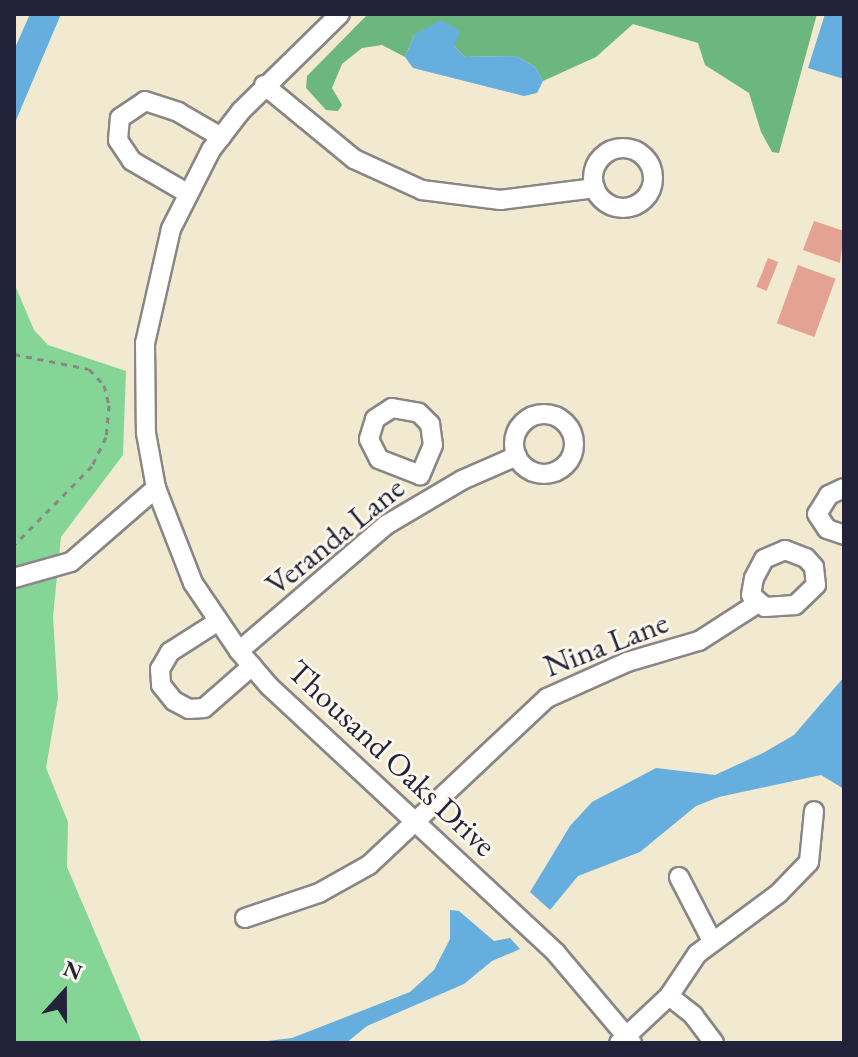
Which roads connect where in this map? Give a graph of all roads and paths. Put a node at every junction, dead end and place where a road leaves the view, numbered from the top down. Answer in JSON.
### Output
{"nodes":[{"id":1,"x":340,"y":14,"type":"edge"},
{"id":2,"x":264,"y":85,"type":"junction"},
{"id":3,"x":221,"y":137,"type":"junction"},
{"id":4,"x":595,"y":188,"type":"dead end"},
{"id":5,"x":187,"y":193,"type":"junction"},
{"id":6,"x":14,"y":354,"type":"edge"},
{"id":7,"x":517,"y":456,"type":"dead end"},
{"id":8,"x":420,"y":475,"type":"dead end"},
{"id":9,"x":156,"y":488,"type":"junction"},
{"id":10,"x":844,"y":488,"type":"edge"},
{"id":11,"x":432,"y":496,"type":"junction"},
{"id":12,"x":844,"y":535,"type":"edge"},
{"id":13,"x":14,"y":545,"type":"edge"},
{"id":14,"x":14,"y":578,"type":"edge"},
{"id":15,"x":758,"y":603,"type":"dead end"},
{"id":16,"x":217,"y":622,"type":"junction"},
{"id":17,"x":239,"y":651,"type":"junction"},
{"id":18,"x":252,"y":666,"type":"junction"},
{"id":19,"x":814,"y":811,"type":"dead end"},
{"id":20,"x":418,"y":823,"type":"junction"},
{"id":21,"x":679,"y":877,"type":"dead end"},
{"id":22,"x":245,"y":918,"type":"dead end"},
{"id":23,"x":712,"y":941,"type":"junction"},
{"id":24,"x":669,"y":996,"type":"junction"},
{"id":25,"x":626,"y":1041,"type":"edge"},
{"id":26,"x":714,"y":1043,"type":"edge"}],
"edges":[{"from":1,"to":2,"type":"street","name":"Thousand Oaks Drive"},
{"from":2,"to":3,"type":"street","name":"Thousand Oaks Drive"},
{"from":2,"to":4,"type":"street"},
{"from":3,"to":5,"type":"street","name":"Thousand Oaks Drive"},
{"from":3,"to":5,"type":"street"},
{"from":5,"to":9,"type":"street","name":"Thousand Oaks Drive"},
{"from":6,"to":13,"type":"path"},
{"from":7,"to":11,"type":"street","name":"Veranda Lane"},
{"from":8,"to":11,"type":"street"},
{"from":9,"to":14,"type":"street"},
{"from":9,"to":16,"type":"street","name":"Thousand Oaks Drive"},
{"from":10,"to":12,"type":"street"},
{"from":11,"to":17,"type":"street","name":"Veranda Lane"},
{"from":15,"to":20,"type":"street","name":"Nina Lane"},
{"from":16,"to":17,"type":"street","name":"Thousand Oaks Drive"},
{"from":16,"to":18,"type":"street"},
{"from":17,"to":18,"type":"street","name":"Thousand Oaks Drive"},
{"from":18,"to":20,"type":"street","name":"Thousand Oaks Drive"},
{"from":19,"to":23,"type":"street"},
{"from":20,"to":22,"type":"street","name":"Nina Lane"},
{"from":20,"to":25,"type":"street","name":"Thousand Oaks Drive"},
{"from":21,"to":23,"type":"street"},
{"from":23,"to":24,"type":"street"},
{"from":24,"to":25,"type":"street"},
{"from":24,"to":26,"type":"street"}]}
